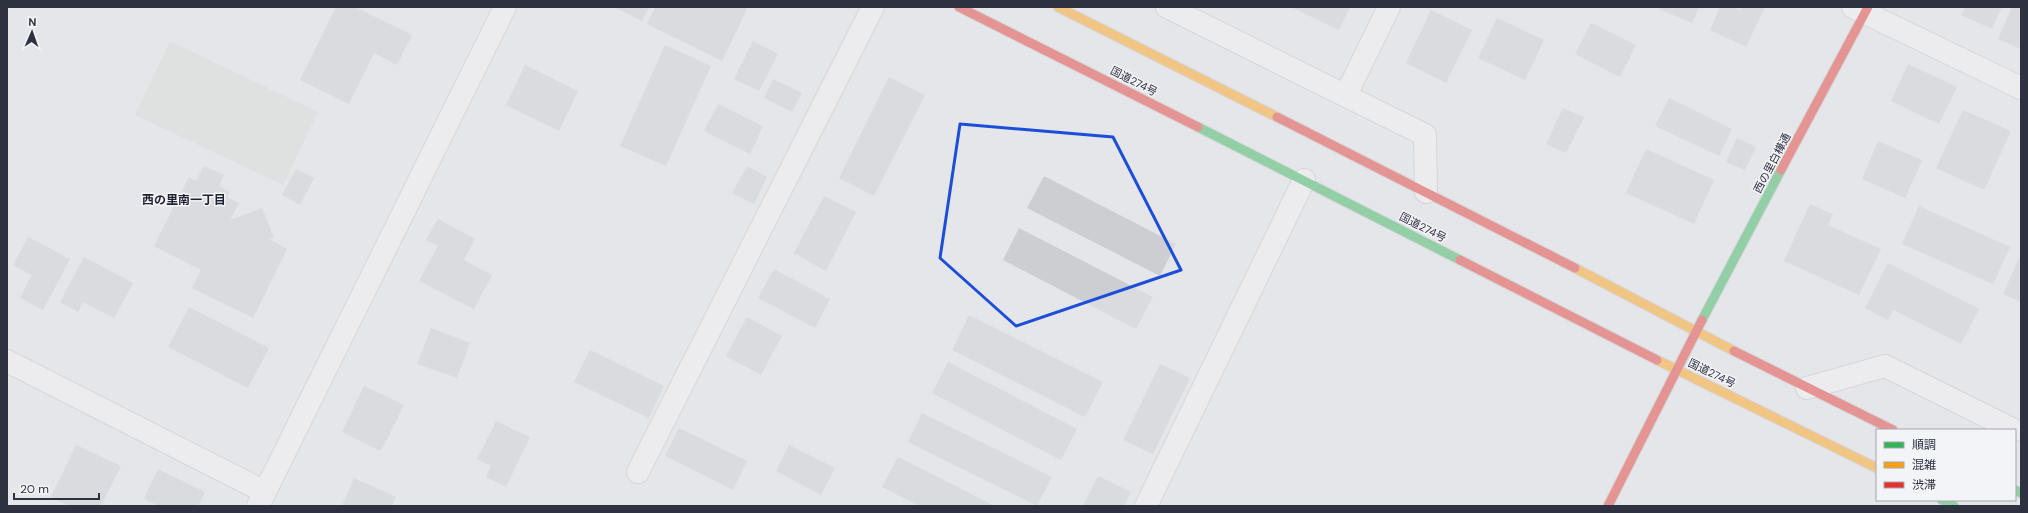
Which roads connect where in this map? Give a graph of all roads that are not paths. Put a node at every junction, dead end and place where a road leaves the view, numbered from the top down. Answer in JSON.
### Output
{"nodes":[{"id":1,"x":505,"y":7,"type":"edge"},
{"id":2,"x":873,"y":7,"type":"edge"},
{"id":3,"x":959,"y":7,"type":"edge"},
{"id":4,"x":1058,"y":7,"type":"edge"},
{"id":5,"x":1167,"y":7,"type":"edge"},
{"id":6,"x":1390,"y":7,"type":"edge"},
{"id":7,"x":1862,"y":9,"type":"edge"},
{"id":8,"x":2021,"y":88,"type":"edge"},
{"id":9,"x":1346,"y":95,"type":"junction"},
{"id":10,"x":1304,"y":180,"type":"junction"},
{"id":11,"x":1426,"y":192,"type":"junction"},
{"id":12,"x":1697,"y":330,"type":"junction"},
{"id":13,"x":7,"y":361,"type":"edge"},
{"id":14,"x":1678,"y":370,"type":"junction"},
{"id":15,"x":1807,"y":388,"type":"junction"},
{"id":16,"x":1891,"y":429,"type":"edge"},
{"id":17,"x":2012,"y":429,"type":"edge"},
{"id":18,"x":1876,"y":468,"type":"edge"},
{"id":19,"x":638,"y":472,"type":"dead end"},
{"id":20,"x":261,"y":499,"type":"edge"},
{"id":21,"x":1944,"y":501,"type":"edge"},
{"id":22,"x":1146,"y":506,"type":"edge"},
{"id":23,"x":1608,"y":506,"type":"edge"},
{"id":24,"x":1954,"y":506,"type":"edge"}],
"edges":[{"from":1,"to":20,"type":"street"},
{"from":2,"to":19,"type":"street"},
{"from":3,"to":10,"type":"main road","name":"国道274号"},
{"from":4,"to":11,"type":"main road"},
{"from":5,"to":9,"type":"street"},
{"from":6,"to":9,"type":"street"},
{"from":7,"to":8,"type":"street"},
{"from":7,"to":12,"type":"main road","name":"西の里白樺通"},
{"from":9,"to":11,"type":"street"},
{"from":10,"to":14,"type":"main road","name":"国道274号"},
{"from":10,"to":22,"type":"street"},
{"from":11,"to":12,"type":"main road"},
{"from":12,"to":14,"type":"main road","name":"西の里白樺通"},
{"from":12,"to":15,"type":"main road"},
{"from":13,"to":20,"type":"street"},
{"from":14,"to":18,"type":"main road","name":"国道274号"},
{"from":14,"to":23,"type":"main road","name":"西の里白樺通"},
{"from":15,"to":16,"type":"main road"},
{"from":15,"to":17,"type":"street"},
{"from":21,"to":24,"type":"main road"}]}
